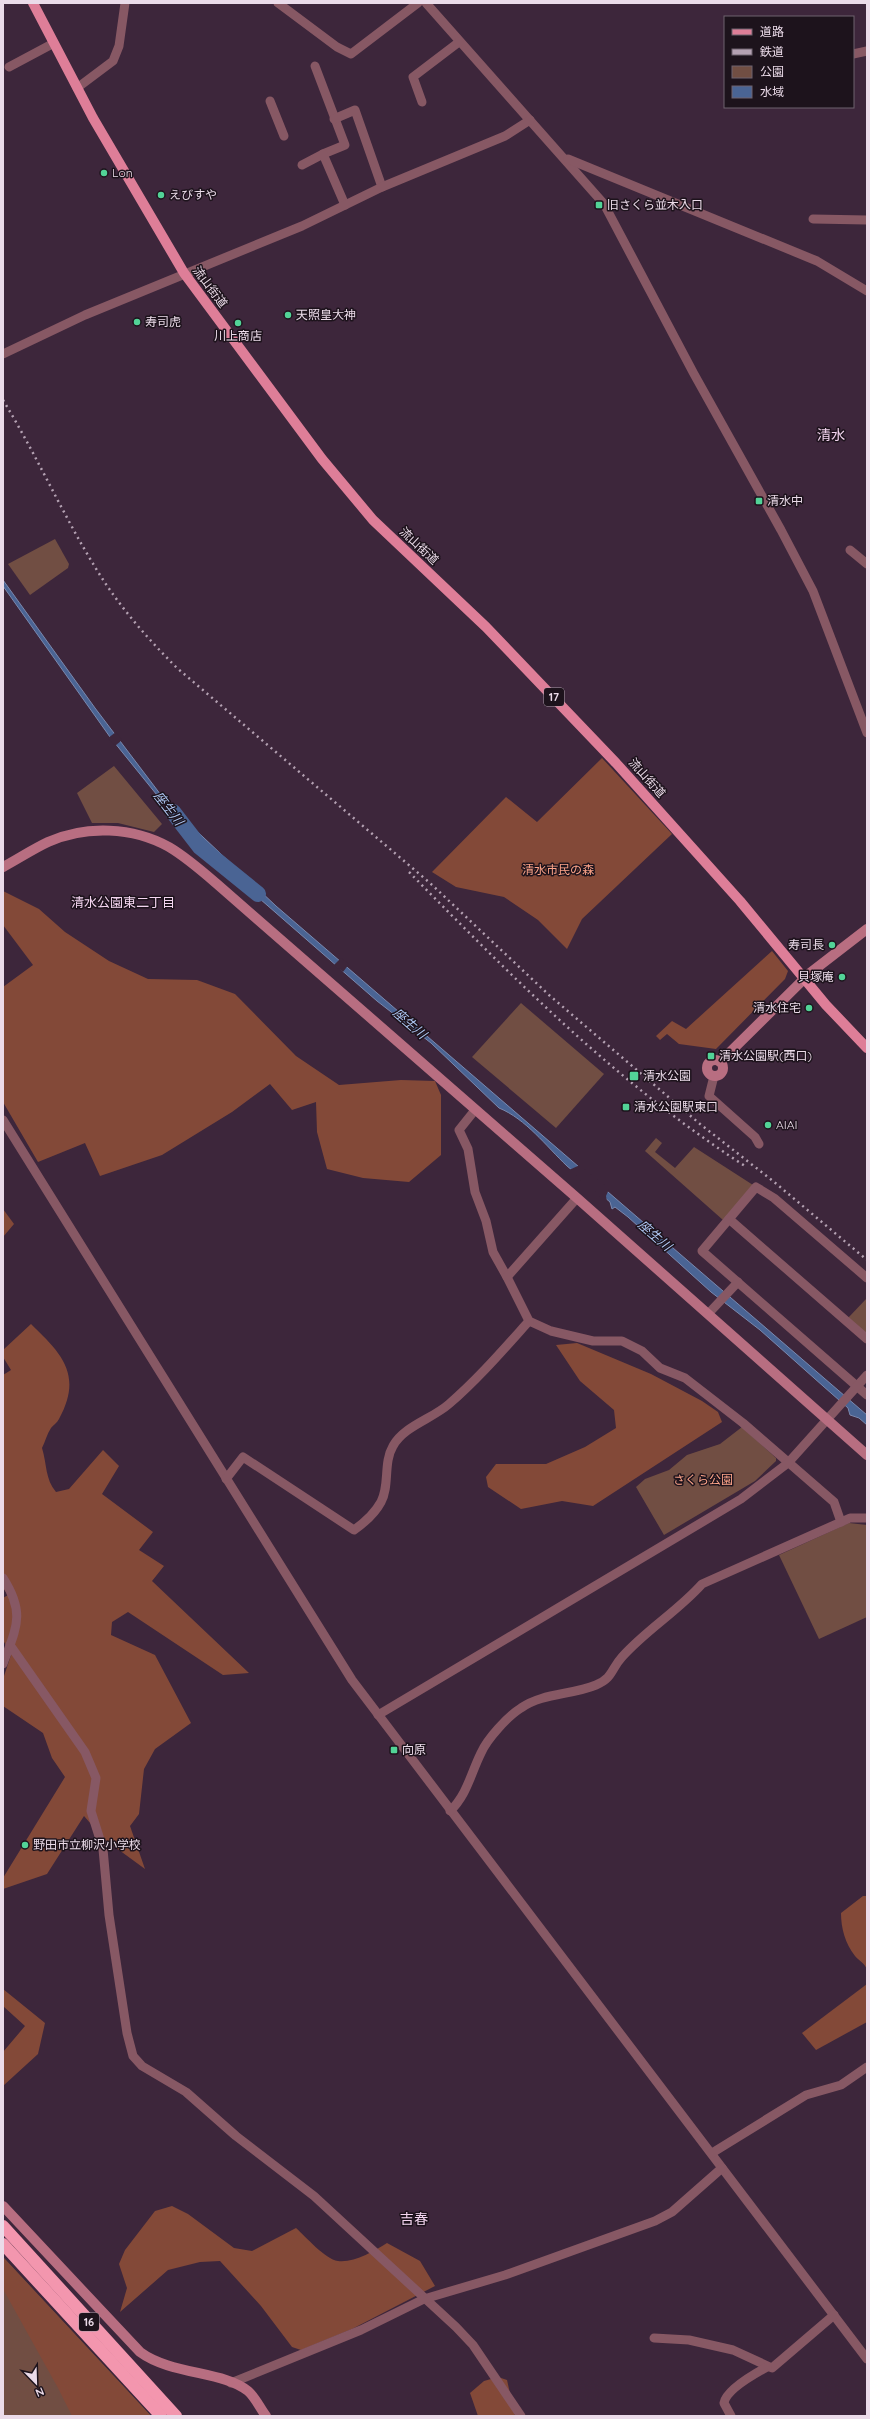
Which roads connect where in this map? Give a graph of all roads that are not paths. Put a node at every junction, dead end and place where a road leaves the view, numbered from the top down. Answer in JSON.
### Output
{"nodes":[{"id":1,"x":33,"y":3,"type":"edge"},
{"id":2,"x":125,"y":3,"type":"edge"},
{"id":3,"x":278,"y":3,"type":"edge"},
{"id":4,"x":418,"y":3,"type":"edge"},
{"id":5,"x":426,"y":3,"type":"edge"},
{"id":6,"x":459,"y":42,"type":"junction"},
{"id":7,"x":54,"y":43,"type":"junction"},
{"id":8,"x":867,"y":51,"type":"edge"},
{"id":9,"x":854,"y":54,"type":"edge"},
{"id":10,"x":315,"y":66,"type":"dead end"},
{"id":11,"x":9,"y":67,"type":"dead end"},
{"id":12,"x":77,"y":88,"type":"junction"},
{"id":13,"x":270,"y":101,"type":"dead end"},
{"id":14,"x":422,"y":102,"type":"dead end"},
{"id":15,"x":334,"y":119,"type":"junction"},
{"id":16,"x":530,"y":120,"type":"junction"},
{"id":17,"x":284,"y":136,"type":"dead end"},
{"id":18,"x":324,"y":154,"type":"junction"},
{"id":19,"x":565,"y":158,"type":"junction"},
{"id":20,"x":302,"y":165,"type":"dead end"},
{"id":21,"x":382,"y":187,"type":"junction"},
{"id":22,"x":345,"y":205,"type":"junction"},
{"id":23,"x":812,"y":219,"type":"dead end"},
{"id":24,"x":867,"y":220,"type":"edge"},
{"id":25,"x":184,"y":273,"type":"junction"},
{"id":26,"x":867,"y":291,"type":"edge"},
{"id":27,"x":3,"y":354,"type":"edge"},
{"id":28,"x":850,"y":550,"type":"dead end"},
{"id":29,"x":867,"y":564,"type":"edge"},
{"id":30,"x":867,"y":733,"type":"edge"},
{"id":31,"x":3,"y":868,"type":"edge"},
{"id":32,"x":867,"y":929,"type":"edge"},
{"id":33,"x":804,"y":978,"type":"junction"},
{"id":34,"x":867,"y":1048,"type":"edge"},
{"id":35,"x":714,"y":1076,"type":"joint"},
{"id":36,"x":475,"y":1110,"type":"junction"},
{"id":37,"x":3,"y":1120,"type":"edge"},
{"id":38,"x":759,"y":1144,"type":"dead end"},
{"id":39,"x":577,"y":1198,"type":"junction"},
{"id":40,"x":729,"y":1219,"type":"junction"},
{"id":41,"x":507,"y":1277,"type":"junction"},
{"id":42,"x":867,"y":1278,"type":"edge"},
{"id":43,"x":735,"y":1285,"type":"junction"},
{"id":44,"x":708,"y":1314,"type":"junction"},
{"id":45,"x":529,"y":1321,"type":"junction"},
{"id":46,"x":867,"y":1339,"type":"edge"},
{"id":47,"x":867,"y":1375,"type":"edge"},
{"id":48,"x":855,"y":1389,"type":"junction"},
{"id":49,"x":867,"y":1395,"type":"edge"},
{"id":50,"x":827,"y":1420,"type":"junction"},
{"id":51,"x":867,"y":1455,"type":"edge"},
{"id":52,"x":788,"y":1463,"type":"junction"},
{"id":53,"x":226,"y":1479,"type":"junction"},
{"id":54,"x":867,"y":1518,"type":"edge"},
{"id":55,"x":841,"y":1522,"type":"junction"},
{"id":56,"x":3,"y":1578,"type":"edge"},
{"id":57,"x":10,"y":1645,"type":"junction"},
{"id":58,"x":3,"y":1664,"type":"edge"},
{"id":59,"x":378,"y":1715,"type":"junction"},
{"id":60,"x":450,"y":1811,"type":"junction"},
{"id":61,"x":867,"y":2068,"type":"edge"},
{"id":62,"x":712,"y":2154,"type":"junction"},
{"id":63,"x":722,"y":2168,"type":"junction"},
{"id":64,"x":3,"y":2206,"type":"edge"},
{"id":65,"x":3,"y":2226,"type":"edge"},
{"id":66,"x":3,"y":2244,"type":"edge"},
{"id":67,"x":424,"y":2299,"type":"junction"},
{"id":68,"x":834,"y":2315,"type":"junction"},
{"id":69,"x":654,"y":2338,"type":"dead end"},
{"id":70,"x":866,"y":2356,"type":"edge"},
{"id":71,"x":767,"y":2367,"type":"junction"},
{"id":72,"x":231,"y":2383,"type":"junction"},
{"id":73,"x":161,"y":2416,"type":"edge"},
{"id":74,"x":176,"y":2416,"type":"edge"},
{"id":75,"x":266,"y":2416,"type":"edge"},
{"id":76,"x":521,"y":2416,"type":"edge"},
{"id":77,"x":731,"y":2416,"type":"edge"}],
"edges":[{"from":1,"to":7,"type":"main road","name":"流山街道","number":"17"},
{"from":2,"to":12,"type":"street"},
{"from":3,"to":4,"type":"street"},
{"from":5,"to":6,"type":"street"},
{"from":6,"to":14,"type":"street"},
{"from":6,"to":16,"type":"street"},
{"from":7,"to":11,"type":"street"},
{"from":7,"to":12,"type":"main road","name":"流山街道","number":"17"},
{"from":8,"to":9,"type":"street"},
{"from":10,"to":15,"type":"street"},
{"from":12,"to":25,"type":"main road","name":"流山街道","number":"17"},
{"from":13,"to":17,"type":"street"},
{"from":15,"to":18,"type":"street"},
{"from":15,"to":21,"type":"street"},
{"from":16,"to":19,"type":"street"},
{"from":16,"to":21,"type":"street"},
{"from":18,"to":20,"type":"street"},
{"from":18,"to":22,"type":"street"},
{"from":19,"to":26,"type":"street"},
{"from":19,"to":30,"type":"street"},
{"from":21,"to":22,"type":"street"},
{"from":22,"to":25,"type":"street"},
{"from":23,"to":24,"type":"street"},
{"from":25,"to":27,"type":"street"},
{"from":25,"to":33,"type":"main road","name":"流山街道","number":"17"},
{"from":28,"to":29,"type":"street"},
{"from":31,"to":36,"type":"street"},
{"from":32,"to":33,"type":"street"},
{"from":33,"to":34,"type":"main road","name":"流山街道","number":"17"},
{"from":33,"to":35,"type":"street"},
{"from":35,"to":38,"type":"street"},
{"from":36,"to":39,"type":"street"},
{"from":36,"to":41,"type":"street"},
{"from":37,"to":53,"type":"street"},
{"from":39,"to":41,"type":"street"},
{"from":39,"to":44,"type":"street"},
{"from":40,"to":42,"type":"street"},
{"from":40,"to":43,"type":"street"},
{"from":40,"to":46,"type":"street"},
{"from":41,"to":45,"type":"street"},
{"from":43,"to":44,"type":"street"},
{"from":43,"to":48,"type":"street"},
{"from":44,"to":50,"type":"street"},
{"from":45,"to":52,"type":"street"},
{"from":45,"to":53,"type":"street"},
{"from":47,"to":48,"type":"street"},
{"from":48,"to":49,"type":"street"},
{"from":48,"to":50,"type":"street"},
{"from":50,"to":51,"type":"street"},
{"from":50,"to":52,"type":"street"},
{"from":52,"to":55,"type":"street"},
{"from":52,"to":59,"type":"street"},
{"from":53,"to":59,"type":"street"},
{"from":54,"to":55,"type":"street"},
{"from":55,"to":60,"type":"street"},
{"from":56,"to":57,"type":"street"},
{"from":57,"to":58,"type":"street"},
{"from":57,"to":67,"type":"street"},
{"from":59,"to":60,"type":"street"},
{"from":60,"to":62,"type":"street"},
{"from":61,"to":62,"type":"street"},
{"from":62,"to":63,"type":"street"},
{"from":63,"to":67,"type":"street"},
{"from":63,"to":68,"type":"street"},
{"from":64,"to":72,"type":"street"},
{"from":65,"to":74,"type":"highway","number":"16"},
{"from":66,"to":73,"type":"highway","number":"16"},
{"from":67,"to":72,"type":"street"},
{"from":67,"to":76,"type":"street"},
{"from":68,"to":70,"type":"street"},
{"from":68,"to":71,"type":"street"},
{"from":69,"to":71,"type":"street"},
{"from":71,"to":77,"type":"street"},
{"from":72,"to":75,"type":"street"}]}
